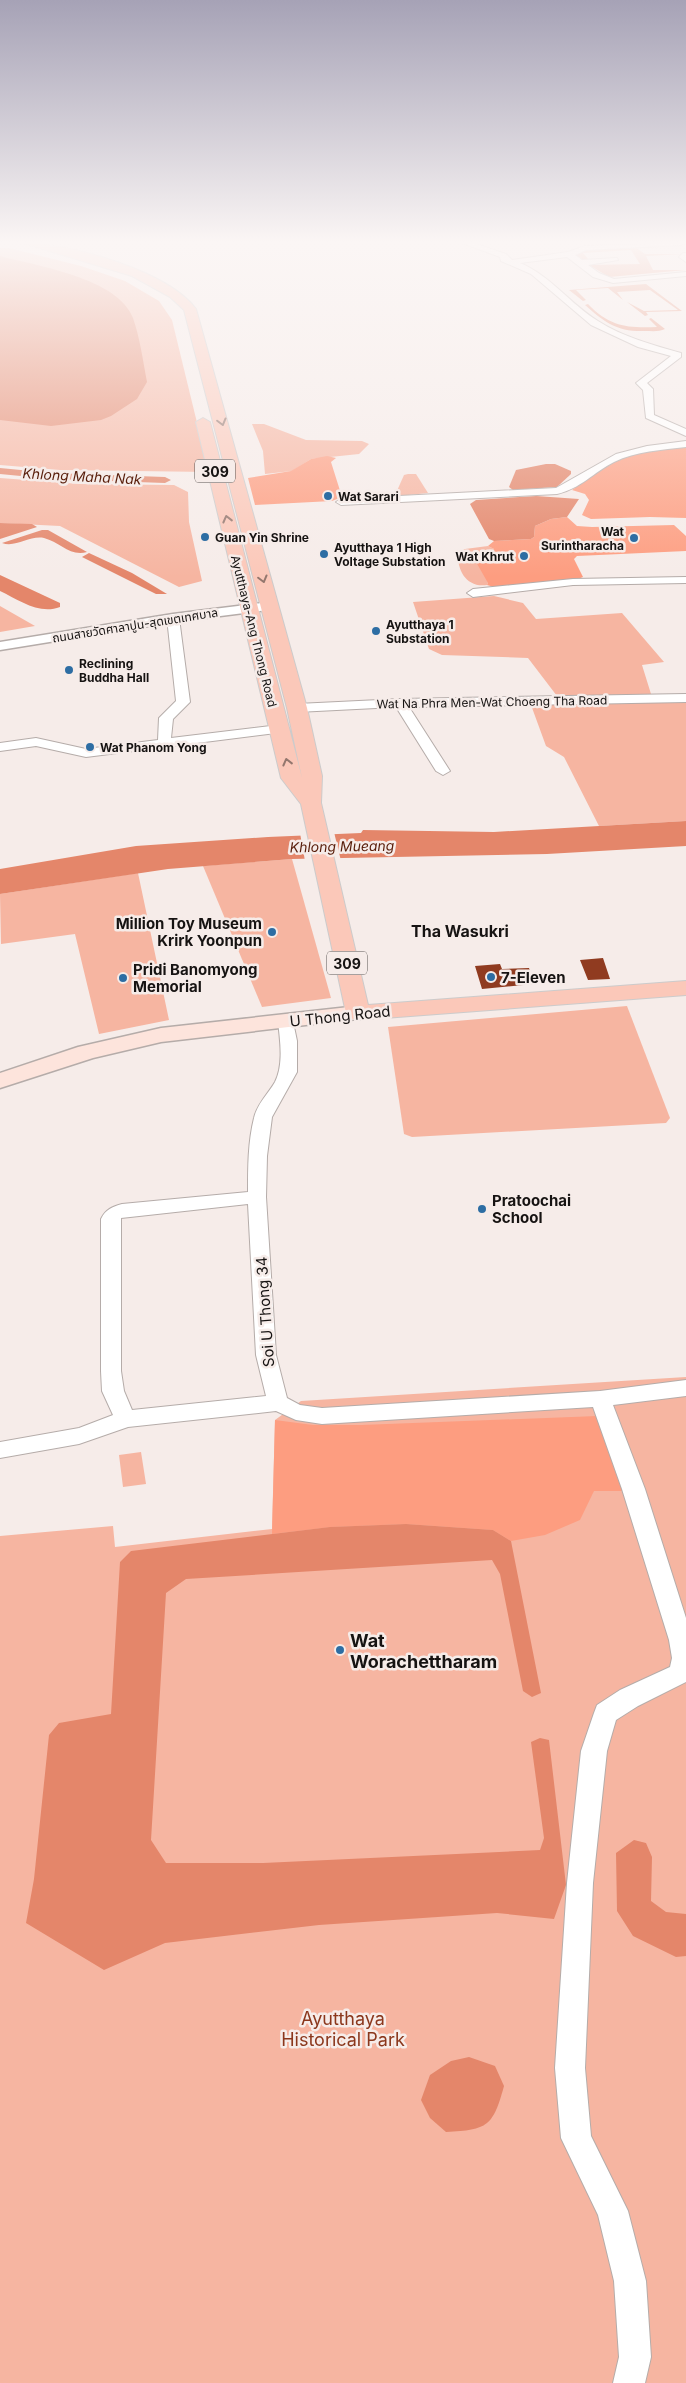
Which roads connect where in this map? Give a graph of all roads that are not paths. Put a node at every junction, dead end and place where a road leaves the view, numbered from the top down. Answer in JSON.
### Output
{"nodes":[{"id":1,"x":202,"y":354,"type":"edge"},
{"id":2,"x":682,"y":355,"type":"edge"},
{"id":3,"x":199,"y":404,"type":"dead end"},
{"id":4,"x":686,"y":432,"type":"edge"},
{"id":5,"x":686,"y":444,"type":"edge"},
{"id":6,"x":341,"y":502,"type":"dead end"},
{"id":7,"x":686,"y":580,"type":"edge"},
{"id":8,"x":473,"y":593,"type":"dead end"},
{"id":9,"x":270,"y":606,"type":"junction"},
{"id":10,"x":249,"y":608,"type":"junction"},
{"id":11,"x":173,"y":618,"type":"junction"},
{"id":12,"x":0,"y":646,"type":"edge"},
{"id":13,"x":686,"y":698,"type":"edge"},
{"id":14,"x":400,"y":703,"type":"junction"},
{"id":15,"x":298,"y":708,"type":"junction"},
{"id":16,"x":279,"y":729,"type":"junction"},
{"id":17,"x":164,"y":743,"type":"junction"},
{"id":18,"x":0,"y":746,"type":"edge"},
{"id":19,"x":443,"y":771,"type":"dead end"},
{"id":20,"x":313,"y":813,"type":"junction"},
{"id":21,"x":686,"y":988,"type":"edge"},
{"id":22,"x":358,"y":1013,"type":"junction"},
{"id":23,"x":286,"y":1021,"type":"junction"},
{"id":24,"x":0,"y":1081,"type":"edge"},
{"id":25,"x":257,"y":1197,"type":"junction"},
{"id":26,"x":686,"y":1388,"type":"edge"},
{"id":27,"x":600,"y":1400,"type":"junction"},
{"id":28,"x":278,"y":1403,"type":"junction"},
{"id":29,"x":125,"y":1419,"type":"junction"},
{"id":30,"x":0,"y":1450,"type":"edge"},
{"id":31,"x":630,"y":2383,"type":"edge"}],
"edges":[{"from":1,"to":9,"type":"main road","name":"Ayutthaya-Ang Thong Road","number":"309","one_way":true},
{"from":2,"to":4,"type":"street"},
{"from":10,"to":3,"type":"main road","name":"Ayutthaya-Ang Thong Road","number":"309","one_way":true},
{"from":5,"to":6,"type":"street"},
{"from":7,"to":8,"type":"street"},
{"from":9,"to":10,"type":"street","name":"ถนนสายวัดศาลาปูน-สุดเขตเทศบาล"},
{"from":9,"to":15,"type":"main road","name":"Ayutthaya-Ang Thong Road","number":"309"},
{"from":10,"to":11,"type":"street","name":"ถนนสายวัดศาลาปูน-สุดเขตเทศบาล"},
{"from":10,"to":16,"type":"main road","name":"Ayutthaya-Ang Thong Road","number":"309"},
{"from":11,"to":12,"type":"street","name":"ถนนสายวัดศาลาปูน-สุดเขตเทศบาล"},
{"from":11,"to":17,"type":"street"},
{"from":13,"to":14,"type":"street","name":"Wat Na Phra Men-Wat Choeng Tha Road"},
{"from":14,"to":15,"type":"street","name":"Wat Na Phra Men-Wat Choeng Tha Road"},
{"from":14,"to":19,"type":"street"},
{"from":15,"to":20,"type":"main road","name":"Ayutthaya-Ang Thong Road","number":"309"},
{"from":16,"to":17,"type":"street"},
{"from":20,"to":16,"type":"main road","name":"Ayutthaya-Ang Thong Road","number":"309","one_way":true},
{"from":17,"to":18,"type":"street"},
{"from":20,"to":22,"type":"main road","name":"Ayutthaya-Ang Thong Road","number":"309"},
{"from":21,"to":22,"type":"main road","name":"U Thong Road"},
{"from":22,"to":23,"type":"main road","name":"U Thong Road"},
{"from":23,"to":24,"type":"main road","name":"U Thong Road"},
{"from":23,"to":25,"type":"street","name":"Soi U Thong 34"},
{"from":25,"to":28,"type":"street","name":"Soi U Thong 34"},
{"from":25,"to":29,"type":"street"},
{"from":26,"to":27,"type":"street"},
{"from":27,"to":28,"type":"street"},
{"from":27,"to":31,"type":"street"},
{"from":28,"to":29,"type":"street"},
{"from":29,"to":30,"type":"street"}]}
